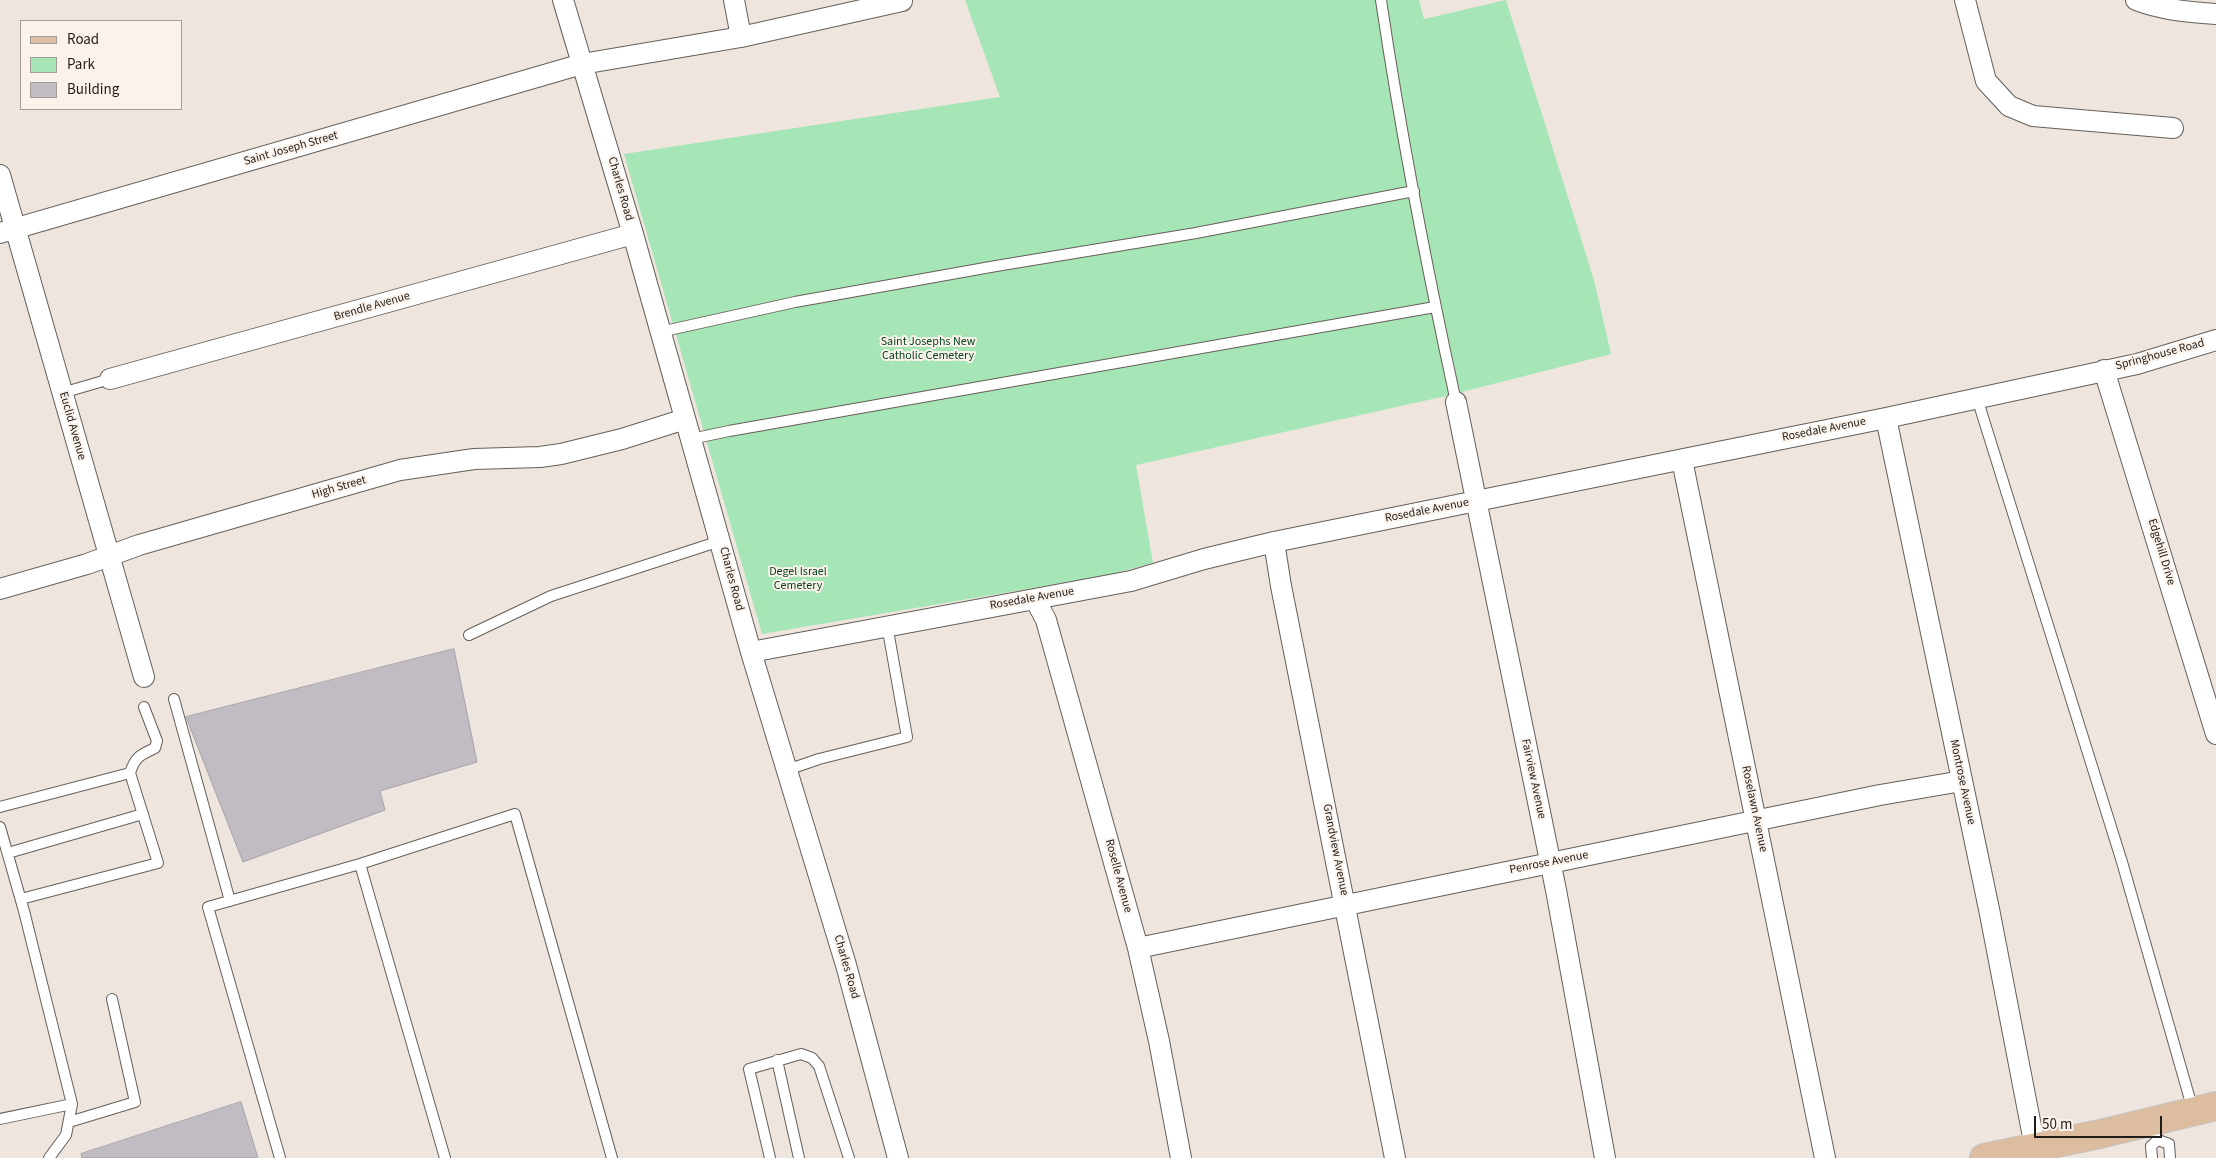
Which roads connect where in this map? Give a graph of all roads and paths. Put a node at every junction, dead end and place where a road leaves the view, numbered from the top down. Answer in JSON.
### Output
{"nodes":[{"id":1,"x":563,"y":0,"type":"edge"},
{"id":2,"x":734,"y":0,"type":"edge"},
{"id":3,"x":1381,"y":0,"type":"edge"},
{"id":4,"x":1965,"y":0,"type":"edge"},
{"id":5,"x":2136,"y":0,"type":"edge"},
{"id":6,"x":902,"y":1,"type":"edge"},
{"id":7,"x":844,"y":7,"type":"edge"},
{"id":8,"x":2216,"y":14,"type":"edge"},
{"id":9,"x":741,"y":37,"type":"junction"},
{"id":10,"x":582,"y":64,"type":"junction"},
{"id":11,"x":2173,"y":128,"type":"dead end"},
{"id":12,"x":0,"y":175,"type":"edge"},
{"id":13,"x":1414,"y":191,"type":"junction"},
{"id":14,"x":8,"y":231,"type":"edge"},
{"id":15,"x":633,"y":234,"type":"junction"},
{"id":16,"x":1435,"y":307,"type":"junction"},
{"id":17,"x":660,"y":332,"type":"junction"},
{"id":18,"x":2216,"y":340,"type":"edge"},
{"id":19,"x":2104,"y":370,"type":"junction"},
{"id":20,"x":110,"y":379,"type":"joint"},
{"id":21,"x":62,"y":393,"type":"junction"},
{"id":22,"x":1977,"y":398,"type":"junction"},
{"id":23,"x":1456,"y":402,"type":"joint"},
{"id":24,"x":1886,"y":418,"type":"junction"},
{"id":25,"x":685,"y":419,"type":"junction"},
{"id":26,"x":691,"y":439,"type":"junction"},
{"id":27,"x":1682,"y":460,"type":"junction"},
{"id":28,"x":1476,"y":501,"type":"junction"},
{"id":29,"x":720,"y":541,"type":"junction"},
{"id":30,"x":1274,"y":542,"type":"junction"},
{"id":31,"x":109,"y":556,"type":"junction"},
{"id":32,"x":0,"y":589,"type":"edge"},
{"id":33,"x":1035,"y":599,"type":"junction"},
{"id":34,"x":887,"y":625,"type":"junction"},
{"id":35,"x":469,"y":635,"type":"dead end"},
{"id":36,"x":751,"y":652,"type":"junction"},
{"id":37,"x":144,"y":677,"type":"dead end"},
{"id":38,"x":174,"y":699,"type":"dead end"},
{"id":39,"x":144,"y":707,"type":"dead end"},
{"id":40,"x":2216,"y":734,"type":"edge"},
{"id":41,"x":787,"y":770,"type":"junction"},
{"id":42,"x":130,"y":773,"type":"junction"},
{"id":43,"x":1962,"y":781,"type":"junction"},
{"id":44,"x":0,"y":807,"type":"edge"},
{"id":45,"x":143,"y":814,"type":"junction"},
{"id":46,"x":1756,"y":821,"type":"junction"},
{"id":47,"x":0,"y":827,"type":"edge"},
{"id":48,"x":8,"y":853,"type":"junction"},
{"id":49,"x":1550,"y":863,"type":"junction"},
{"id":50,"x":360,"y":864,"type":"junction"},
{"id":51,"x":21,"y":899,"type":"junction"},
{"id":52,"x":230,"y":901,"type":"junction"},
{"id":53,"x":1346,"y":904,"type":"junction"},
{"id":54,"x":1138,"y":948,"type":"junction"},
{"id":55,"x":112,"y":999,"type":"dead end"},
{"id":56,"x":777,"y":1060,"type":"junction"},
{"id":57,"x":72,"y":1104,"type":"junction"},
{"id":58,"x":2205,"y":1108,"type":"edge"},
{"id":59,"x":0,"y":1119,"type":"edge"},
{"id":60,"x":69,"y":1122,"type":"junction"},
{"id":61,"x":2155,"y":1131,"type":"junction"},
{"id":62,"x":2035,"y":1147,"type":"junction"},
{"id":63,"x":47,"y":1157,"type":"edge"},
{"id":64,"x":280,"y":1158,"type":"edge"},
{"id":65,"x":445,"y":1158,"type":"edge"},
{"id":66,"x":612,"y":1158,"type":"edge"},
{"id":67,"x":770,"y":1158,"type":"edge"},
{"id":68,"x":799,"y":1158,"type":"edge"},
{"id":69,"x":849,"y":1158,"type":"edge"},
{"id":70,"x":898,"y":1158,"type":"edge"},
{"id":71,"x":1181,"y":1158,"type":"edge"},
{"id":72,"x":1395,"y":1158,"type":"edge"},
{"id":73,"x":1605,"y":1158,"type":"edge"},
{"id":74,"x":1825,"y":1158,"type":"edge"},
{"id":75,"x":1984,"y":1158,"type":"edge"},
{"id":76,"x":2152,"y":1158,"type":"edge"},
{"id":77,"x":2170,"y":1158,"type":"edge"}],
"edges":[{"from":1,"to":10,"type":"street","name":"Charles Road"},
{"from":2,"to":9,"type":"street"},
{"from":3,"to":13,"type":"lane"},
{"from":4,"to":11,"type":"street"},
{"from":5,"to":8,"type":"street"},
{"from":6,"to":7,"type":"street","name":"Saint Joseph Street"},
{"from":7,"to":9,"type":"street","name":"Saint Joseph Street"},
{"from":9,"to":10,"type":"street","name":"Saint Joseph Street"},
{"from":10,"to":14,"type":"street","name":"Saint Joseph Street"},
{"from":10,"to":15,"type":"street","name":"Charles Road"},
{"from":12,"to":14,"type":"street","name":"Euclid Avenue"},
{"from":13,"to":16,"type":"lane"},
{"from":13,"to":17,"type":"lane"},
{"from":14,"to":21,"type":"street","name":"Euclid Avenue"},
{"from":15,"to":17,"type":"street","name":"Charles Road"},
{"from":15,"to":20,"type":"street","name":"Brendle Avenue"},
{"from":16,"to":23,"type":"lane"},
{"from":16,"to":26,"type":"lane"},
{"from":17,"to":25,"type":"street","name":"Charles Road"},
{"from":18,"to":19,"type":"street","name":"Springhouse Road"},
{"from":19,"to":22,"type":"street","name":"Rosedale Avenue"},
{"from":19,"to":40,"type":"street","name":"Edgehill Drive"},
{"from":20,"to":21,"type":"lane"},
{"from":21,"to":31,"type":"street","name":"Euclid Avenue"},
{"from":22,"to":24,"type":"street","name":"Rosedale Avenue"},
{"from":22,"to":58,"type":"lane"},
{"from":23,"to":28,"type":"street","name":"Fairview Avenue"},
{"from":24,"to":27,"type":"street","name":"Rosedale Avenue"},
{"from":24,"to":43,"type":"street","name":"Montrose Avenue"},
{"from":25,"to":26,"type":"street","name":"Charles Road"},
{"from":25,"to":31,"type":"street","name":"High Street"},
{"from":26,"to":29,"type":"street","name":"Charles Road"},
{"from":27,"to":28,"type":"street","name":"Rosedale Avenue"},
{"from":27,"to":46,"type":"street","name":"Roselawn Avenue"},
{"from":28,"to":30,"type":"street","name":"Rosedale Avenue"},
{"from":28,"to":49,"type":"street","name":"Fairview Avenue"},
{"from":29,"to":35,"type":"lane"},
{"from":29,"to":36,"type":"street","name":"Charles Road"},
{"from":30,"to":33,"type":"street","name":"Rosedale Avenue"},
{"from":30,"to":53,"type":"street","name":"Grandview Avenue"},
{"from":31,"to":32,"type":"street","name":"High Street"},
{"from":31,"to":37,"type":"street","name":"Euclid Avenue"},
{"from":33,"to":34,"type":"street","name":"Rosedale Avenue"},
{"from":33,"to":54,"type":"street","name":"Roselle Avenue"},
{"from":34,"to":36,"type":"street","name":"Rosedale Avenue"},
{"from":34,"to":41,"type":"lane"},
{"from":36,"to":41,"type":"street","name":"Charles Road"},
{"from":38,"to":52,"type":"lane"},
{"from":39,"to":42,"type":"lane"},
{"from":41,"to":70,"type":"street","name":"Charles Road"},
{"from":42,"to":44,"type":"lane"},
{"from":42,"to":45,"type":"lane"},
{"from":43,"to":46,"type":"street","name":"Penrose Avenue"},
{"from":43,"to":62,"type":"street","name":"Montrose Avenue"},
{"from":45,"to":48,"type":"lane"},
{"from":45,"to":51,"type":"lane"},
{"from":46,"to":49,"type":"street","name":"Penrose Avenue"},
{"from":46,"to":74,"type":"street","name":"Roselawn Avenue"},
{"from":47,"to":48,"type":"lane"},
{"from":48,"to":51,"type":"lane"},
{"from":49,"to":53,"type":"street","name":"Penrose Avenue"},
{"from":49,"to":73,"type":"street","name":"Fairview Avenue"},
{"from":50,"to":52,"type":"lane"},
{"from":50,"to":65,"type":"lane"},
{"from":50,"to":66,"type":"lane"},
{"from":51,"to":57,"type":"lane"},
{"from":52,"to":64,"type":"lane"},
{"from":53,"to":54,"type":"street","name":"Penrose Avenue"},
{"from":53,"to":72,"type":"street","name":"Grandview Avenue"},
{"from":54,"to":71,"type":"street","name":"Roselle Avenue"},
{"from":55,"to":60,"type":"lane"},
{"from":56,"to":67,"type":"lane"},
{"from":56,"to":68,"type":"lane"},
{"from":56,"to":69,"type":"lane"},
{"from":57,"to":59,"type":"lane"},
{"from":57,"to":60,"type":"lane"},
{"from":58,"to":61,"type":"main road"},
{"from":60,"to":63,"type":"lane"},
{"from":61,"to":62,"type":"main road"},
{"from":61,"to":76,"type":"lane"},
{"from":61,"to":77,"type":"lane"},
{"from":62,"to":75,"type":"main road"}]}
